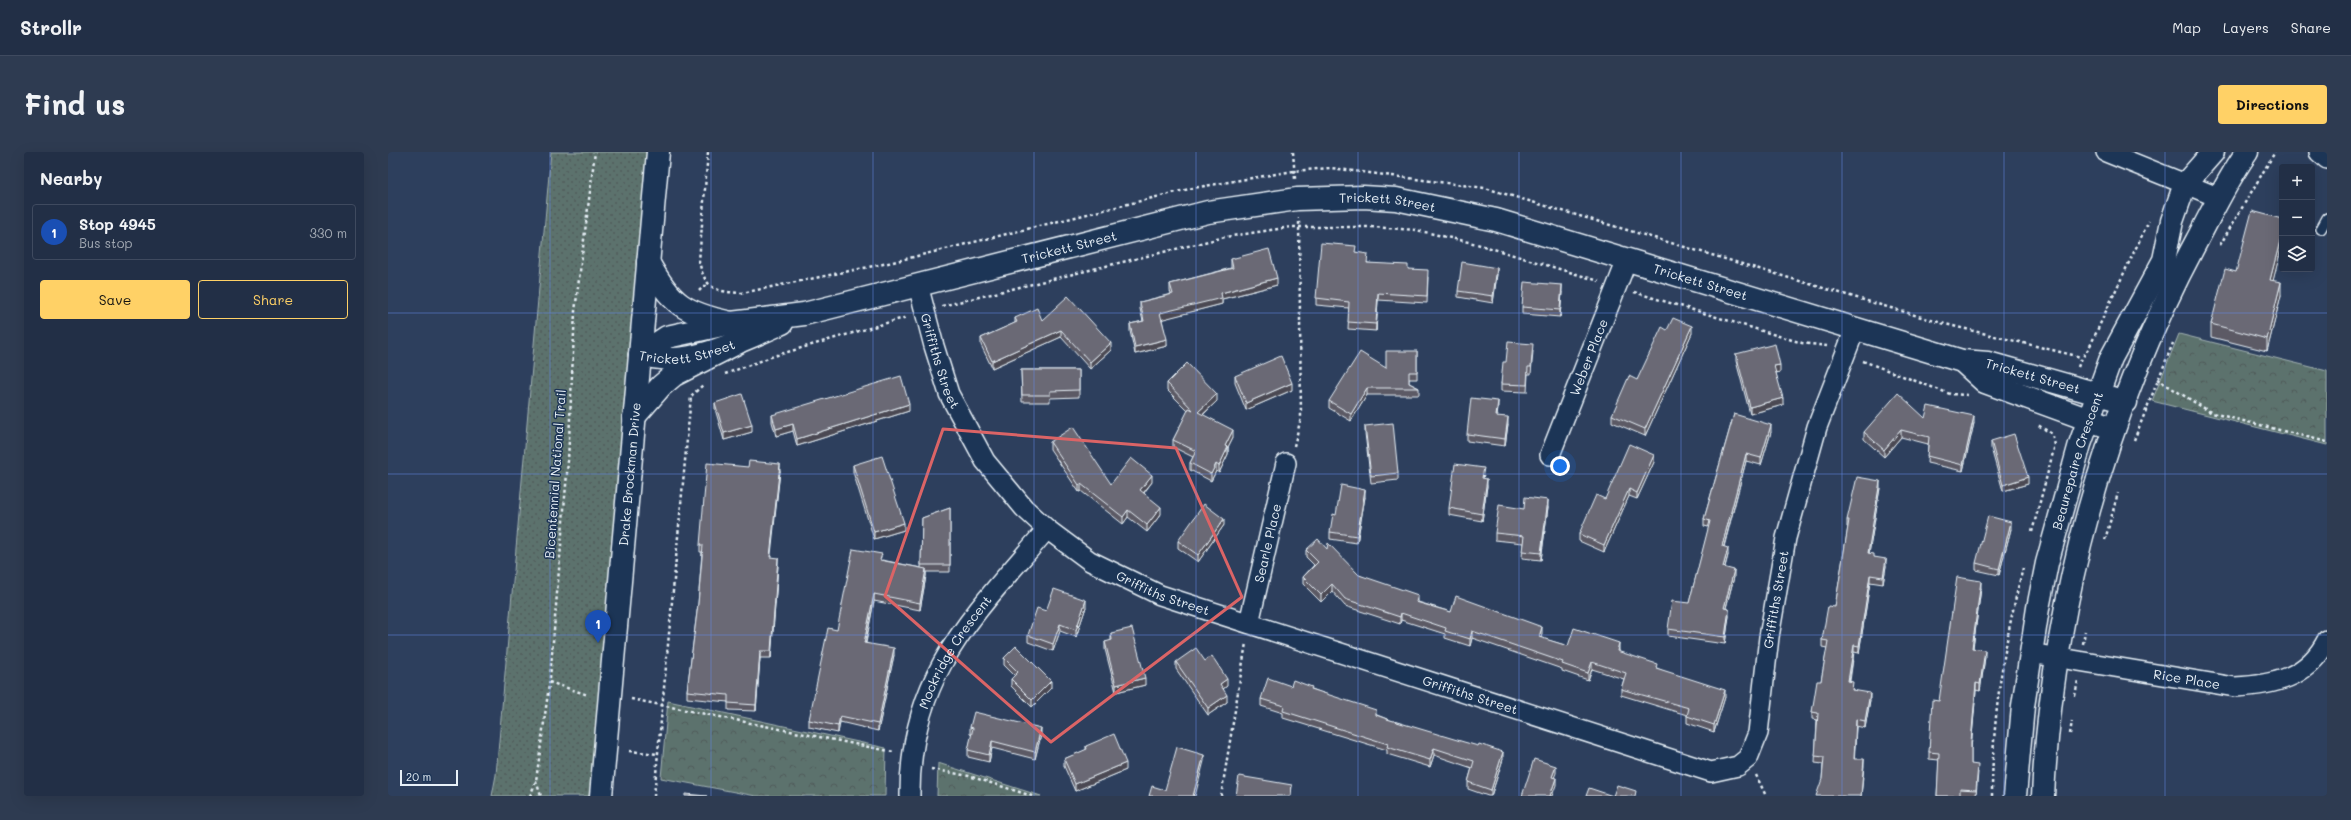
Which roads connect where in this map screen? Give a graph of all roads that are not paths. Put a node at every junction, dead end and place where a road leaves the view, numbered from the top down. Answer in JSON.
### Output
{"nodes":[{"id":1,"x":658,"y":152,"type":"edge"},
{"id":2,"x":2106,"y":152,"type":"edge"},
{"id":3,"x":2213,"y":152,"type":"edge"},
{"id":4,"x":2247,"y":152,"type":"edge"},
{"id":5,"x":2319,"y":152,"type":"edge"},
{"id":6,"x":2327,"y":159,"type":"edge"},
{"id":7,"x":2185,"y":184,"type":"junction"},
{"id":8,"x":2220,"y":198,"type":"junction"},
{"id":9,"x":2327,"y":218,"type":"edge"},
{"id":10,"x":2321,"y":230,"type":"dead end"},
{"id":11,"x":1627,"y":260,"type":"junction"},
{"id":12,"x":648,"y":262,"type":"junction"},
{"id":13,"x":918,"y":285,"type":"junction"},
{"id":14,"x":804,"y":314,"type":"junction"},
{"id":15,"x":731,"y":323,"type":"junction"},
{"id":16,"x":1855,"y":329,"type":"junction"},
{"id":17,"x":737,"y":343,"type":"junction"},
{"id":18,"x":640,"y":355,"type":"junction"},
{"id":19,"x":1962,"y":361,"type":"junction"},
{"id":20,"x":2099,"y":392,"type":"junction"},
{"id":21,"x":2126,"y":402,"type":"junction"},
{"id":22,"x":634,"y":417,"type":"junction"},
{"id":23,"x":2089,"y":420,"type":"junction"},
{"id":24,"x":2115,"y":430,"type":"junction"},
{"id":25,"x":1550,"y":455,"type":"dead end"},
{"id":26,"x":1286,"y":462,"type":"road end"},
{"id":27,"x":1047,"y":529,"type":"junction"},
{"id":28,"x":1249,"y":623,"type":"junction"},
{"id":29,"x":2327,"y":640,"type":"edge"},
{"id":30,"x":2030,"y":653,"type":"junction"},
{"id":31,"x":2055,"y":657,"type":"junction"},
{"id":32,"x":601,"y":796,"type":"edge"},
{"id":33,"x":910,"y":796,"type":"edge"},
{"id":34,"x":2015,"y":796,"type":"edge"},
{"id":35,"x":2043,"y":796,"type":"edge"}],
"edges":[{"from":1,"to":12,"type":"street","name":"Drake Brockman Drive"},
{"from":2,"to":7,"type":"street"},
{"from":3,"to":7,"type":"street","name":"Beaurepaire Crescent"},
{"from":4,"to":8,"type":"street","name":"Beaurepaire Crescent"},
{"from":5,"to":6,"type":"street"},
{"from":7,"to":8,"type":"street"},
{"from":7,"to":20,"type":"street","name":"Beaurepaire Crescent"},
{"from":8,"to":21,"type":"street","name":"Beaurepaire Crescent"},
{"from":9,"to":10,"type":"lane"},
{"from":11,"to":13,"type":"street","name":"Trickett Street"},
{"from":11,"to":16,"type":"street","name":"Trickett Street"},
{"from":11,"to":25,"type":"street","name":"Weber Place"},
{"from":12,"to":15,"type":"street"},
{"from":12,"to":18,"type":"street","name":"Drake Brockman Drive"},
{"from":13,"to":14,"type":"street","name":"Trickett Street"},
{"from":13,"to":27,"type":"street","name":"Griffiths Street"},
{"from":14,"to":15,"type":"street","name":"Trickett Street"},
{"from":14,"to":17,"type":"street","name":"Trickett Street"},
{"from":15,"to":18,"type":"street","name":"Trickett Street"},
{"from":16,"to":19,"type":"street","name":"Trickett Street"},
{"from":16,"to":28,"type":"street","name":"Griffiths Street"},
{"from":17,"to":18,"type":"street","name":"Trickett Street"},
{"from":17,"to":22,"type":"street"},
{"from":18,"to":22,"type":"street","name":"Drake Brockman Drive"},
{"from":19,"to":20,"type":"street","name":"Trickett Street"},
{"from":19,"to":23,"type":"street","name":"Trickett Street"},
{"from":20,"to":21,"type":"street","name":"Trickett Street"},
{"from":20,"to":23,"type":"street","name":"Beaurepaire Crescent"},
{"from":21,"to":24,"type":"street","name":"Beaurepaire Crescent"},
{"from":22,"to":32,"type":"street","name":"Drake Brockman Drive"},
{"from":23,"to":24,"type":"street","name":"Trickett Street"},
{"from":23,"to":30,"type":"street","name":"Beaurepaire Crescent"},
{"from":24,"to":31,"type":"street","name":"Beaurepaire Crescent"},
{"from":26,"to":28,"type":"street","name":"Searle Place"},
{"from":27,"to":28,"type":"street","name":"Griffiths Street"},
{"from":27,"to":33,"type":"street","name":"Mockridge Crescent"},
{"from":29,"to":31,"type":"street","name":"Rice Place"},
{"from":30,"to":31,"type":"street","name":"Rice Place"},
{"from":30,"to":34,"type":"street","name":"Beaurepaire Crescent"},
{"from":31,"to":35,"type":"street","name":"Beaurepaire Crescent"}]}
